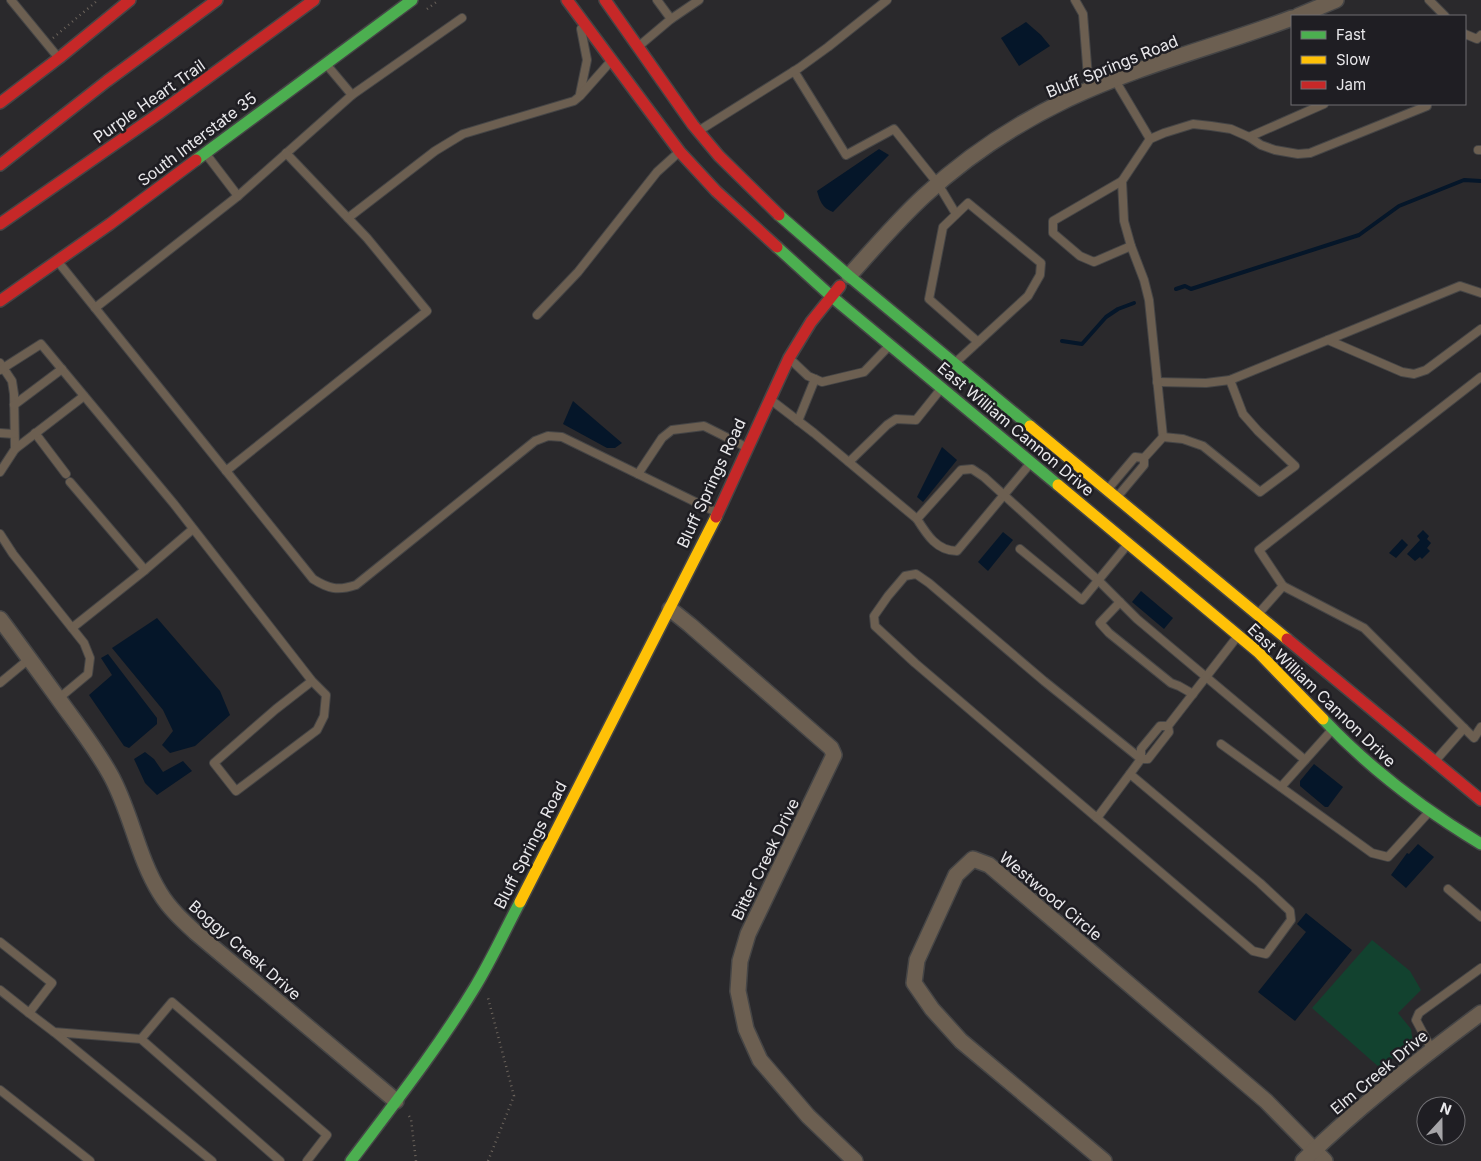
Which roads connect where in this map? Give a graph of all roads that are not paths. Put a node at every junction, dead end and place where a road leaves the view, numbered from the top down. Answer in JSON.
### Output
{"nodes":[{"id":1,"x":10,"y":0,"type":"edge"},
{"id":2,"x":130,"y":0,"type":"edge"},
{"id":3,"x":217,"y":0,"type":"edge"},
{"id":4,"x":314,"y":0,"type":"edge"},
{"id":5,"x":412,"y":0,"type":"edge"},
{"id":6,"x":567,"y":0,"type":"edge"},
{"id":7,"x":605,"y":0,"type":"edge"},
{"id":8,"x":658,"y":0,"type":"edge"},
{"id":9,"x":699,"y":0,"type":"edge"},
{"id":10,"x":887,"y":0,"type":"edge"},
{"id":11,"x":1075,"y":0,"type":"edge"},
{"id":12,"x":1336,"y":0,"type":"edge"},
{"id":13,"x":1429,"y":0,"type":"edge"},
{"id":14,"x":578,"y":15,"type":"junction"},
{"id":15,"x":1300,"y":15,"type":"edge"},
{"id":16,"x":1443,"y":15,"type":"edge"},
{"id":17,"x":462,"y":18,"type":"dead end"},
{"id":18,"x":1291,"y":18,"type":"edge"},
{"id":19,"x":671,"y":19,"type":"junction"},
{"id":20,"x":1466,"y":34,"type":"edge"},
{"id":21,"x":1481,"y":35,"type":"edge"},
{"id":22,"x":638,"y":48,"type":"junction"},
{"id":23,"x":617,"y":56,"type":"junction"},
{"id":24,"x":59,"y":58,"type":"junction"},
{"id":25,"x":326,"y":64,"type":"junction"},
{"id":26,"x":794,"y":71,"type":"junction"},
{"id":27,"x":1115,"y":80,"type":"junction"},
{"id":28,"x":1089,"y":90,"type":"junction"},
{"id":29,"x":93,"y":92,"type":"junction"},
{"id":30,"x":352,"y":95,"type":"junction"},
{"id":31,"x":580,"y":96,"type":"junction"},
{"id":32,"x":661,"y":101,"type":"dead end"},
{"id":33,"x":0,"y":103,"type":"edge"},
{"id":34,"x":1322,"y":105,"type":"edge"},
{"id":35,"x":1428,"y":105,"type":"edge"},
{"id":36,"x":683,"y":110,"type":"junction"},
{"id":37,"x":698,"y":131,"type":"junction"},
{"id":38,"x":1249,"y":137,"type":"junction"},
{"id":39,"x":1150,"y":139,"type":"junction"},
{"id":40,"x":0,"y":150,"type":"edge"},
{"id":41,"x":680,"y":152,"type":"junction"},
{"id":42,"x":205,"y":153,"type":"junction"},
{"id":43,"x":286,"y":153,"type":"junction"},
{"id":44,"x":0,"y":165,"type":"edge"},
{"id":45,"x":1122,"y":181,"type":"junction"},
{"id":46,"x":938,"y":184,"type":"junction"},
{"id":47,"x":238,"y":196,"type":"junction"},
{"id":48,"x":956,"y":214,"type":"junction"},
{"id":49,"x":348,"y":218,"type":"junction"},
{"id":50,"x":2,"y":229,"type":"edge"},
{"id":51,"x":1131,"y":246,"type":"junction"},
{"id":52,"x":57,"y":261,"type":"junction"},
{"id":53,"x":849,"y":276,"type":"junction"},
{"id":54,"x":1481,"y":293,"type":"edge"},
{"id":55,"x":832,"y":296,"type":"junction"},
{"id":56,"x":0,"y":301,"type":"edge"},
{"id":57,"x":95,"y":308,"type":"junction"},
{"id":58,"x":537,"y":315,"type":"dead end"},
{"id":59,"x":1481,"y":328,"type":"edge"},
{"id":60,"x":1328,"y":340,"type":"junction"},
{"id":61,"x":978,"y":342,"type":"junction"},
{"id":62,"x":890,"y":345,"type":"junction"},
{"id":63,"x":789,"y":358,"type":"junction"},
{"id":64,"x":954,"y":363,"type":"junction"},
{"id":65,"x":1,"y":367,"type":"edge"},
{"id":66,"x":62,"y":369,"type":"junction"},
{"id":67,"x":1481,"y":377,"type":"edge"},
{"id":68,"x":815,"y":379,"type":"junction"},
{"id":69,"x":1230,"y":380,"type":"junction"},
{"id":70,"x":1157,"y":382,"type":"junction"},
{"id":71,"x":941,"y":387,"type":"junction"},
{"id":72,"x":84,"y":396,"type":"junction"},
{"id":73,"x":770,"y":399,"type":"junction"},
{"id":74,"x":14,"y":405,"type":"junction"},
{"id":75,"x":798,"y":421,"type":"junction"},
{"id":76,"x":0,"y":432,"type":"edge"},
{"id":77,"x":35,"y":433,"type":"junction"},
{"id":78,"x":14,"y":434,"type":"junction"},
{"id":79,"x":1164,"y":437,"type":"junction"},
{"id":80,"x":748,"y":448,"type":"junction"},
{"id":81,"x":15,"y":449,"type":"junction"},
{"id":82,"x":1144,"y":458,"type":"junction"},
{"id":83,"x":849,"y":462,"type":"junction"},
{"id":84,"x":1031,"y":462,"type":"junction"},
{"id":85,"x":226,"y":471,"type":"junction"},
{"id":86,"x":0,"y":472,"type":"edge"},
{"id":87,"x":66,"y":474,"type":"dead end"},
{"id":88,"x":638,"y":474,"type":"junction"},
{"id":89,"x":70,"y":482,"type":"dead end"},
{"id":90,"x":1111,"y":494,"type":"junction"},
{"id":91,"x":1004,"y":496,"type":"junction"},
{"id":92,"x":718,"y":513,"type":"junction"},
{"id":93,"x":917,"y":519,"type":"junction"},
{"id":94,"x":194,"y":529,"type":"junction"},
{"id":95,"x":0,"y":534,"type":"edge"},
{"id":96,"x":1128,"y":544,"type":"junction"},
{"id":97,"x":1020,"y":549,"type":"dead end"},
{"id":98,"x":145,"y":570,"type":"junction"},
{"id":99,"x":1098,"y":580,"type":"junction"},
{"id":100,"x":1283,"y":586,"type":"junction"},
{"id":101,"x":1120,"y":602,"type":"junction"},
{"id":102,"x":670,"y":609,"type":"junction"},
{"id":103,"x":0,"y":618,"type":"edge"},
{"id":104,"x":1248,"y":625,"type":"junction"},
{"id":105,"x":72,"y":628,"type":"junction"},
{"id":106,"x":29,"y":659,"type":"junction"},
{"id":107,"x":1206,"y":677,"type":"junction"},
{"id":108,"x":312,"y":681,"type":"junction"},
{"id":109,"x":0,"y":683,"type":"edge"},
{"id":110,"x":1193,"y":694,"type":"junction"},
{"id":111,"x":58,"y":699,"type":"junction"},
{"id":112,"x":1481,"y":727,"type":"edge"},
{"id":113,"x":1464,"y":728,"type":"junction"},
{"id":114,"x":1332,"y":729,"type":"junction"},
{"id":115,"x":1221,"y":744,"type":"dead end"},
{"id":116,"x":1141,"y":759,"type":"junction"},
{"id":117,"x":1305,"y":760,"type":"junction"},
{"id":118,"x":1434,"y":762,"type":"junction"},
{"id":119,"x":1130,"y":774,"type":"junction"},
{"id":120,"x":1281,"y":787,"type":"junction"},
{"id":121,"x":1481,"y":800,"type":"edge"},
{"id":122,"x":1430,"y":812,"type":"junction"},
{"id":123,"x":1097,"y":818,"type":"junction"},
{"id":124,"x":1481,"y":844,"type":"edge"},
{"id":125,"x":1448,"y":889,"type":"dead end"},
{"id":126,"x":1481,"y":918,"type":"edge"},
{"id":127,"x":0,"y":942,"type":"edge"},
{"id":128,"x":1481,"y":968,"type":"edge"},
{"id":129,"x":0,"y":990,"type":"edge"},
{"id":130,"x":29,"y":1013,"type":"junction"},
{"id":131,"x":1481,"y":1013,"type":"edge"},
{"id":132,"x":54,"y":1032,"type":"junction"},
{"id":133,"x":141,"y":1039,"type":"junction"},
{"id":134,"x":1432,"y":1050,"type":"junction"},
{"id":135,"x":0,"y":1090,"type":"edge"},
{"id":136,"x":396,"y":1100,"type":"junction"},
{"id":137,"x":1314,"y":1157,"type":"edge"},
{"id":138,"x":90,"y":1161,"type":"edge"},
{"id":139,"x":212,"y":1161,"type":"edge"},
{"id":140,"x":280,"y":1161,"type":"edge"},
{"id":141,"x":307,"y":1161,"type":"edge"},
{"id":142,"x":350,"y":1161,"type":"edge"},
{"id":143,"x":856,"y":1161,"type":"edge"},
{"id":144,"x":1104,"y":1161,"type":"edge"}],
"edges":[{"from":1,"to":24,"type":"lane"},
{"from":2,"to":24,"type":"main road"},
{"from":3,"to":29,"type":"main road"},
{"from":4,"to":50,"type":"main road","name":"Purple Heart Trail"},
{"from":5,"to":25,"type":"main road","name":"South Interstate 35"},
{"from":6,"to":14,"type":"main road","name":"East William Cannon Drive"},
{"from":7,"to":22,"type":"main road","name":"East William Cannon Drive"},
{"from":8,"to":19,"type":"lane"},
{"from":9,"to":19,"type":"lane"},
{"from":10,"to":26,"type":"lane"},
{"from":11,"to":28,"type":"lane"},
{"from":12,"to":15,"type":"street"},
{"from":13,"to":16,"type":"lane"},
{"from":14,"to":23,"type":"main road","name":"East William Cannon Drive"},
{"from":14,"to":31,"type":"lane"},
{"from":17,"to":30,"type":"lane"},
{"from":18,"to":27,"type":"street","name":"Bluff Springs Road"},
{"from":19,"to":22,"type":"lane"},
{"from":20,"to":21,"type":"lane"},
{"from":22,"to":36,"type":"main road","name":"East William Cannon Drive"},
{"from":23,"to":31,"type":"lane"},
{"from":23,"to":41,"type":"main road","name":"East William Cannon Drive"},
{"from":24,"to":33,"type":"main road"},
{"from":25,"to":30,"type":"lane"},
{"from":25,"to":42,"type":"main road","name":"South Interstate 35"},
{"from":26,"to":37,"type":"lane"},
{"from":26,"to":46,"type":"lane"},
{"from":27,"to":28,"type":"street","name":"Bluff Springs Road"},
{"from":27,"to":39,"type":"lane"},
{"from":28,"to":46,"type":"street","name":"Bluff Springs Road"},
{"from":29,"to":40,"type":"main road"},
{"from":29,"to":44,"type":"main road"},
{"from":30,"to":43,"type":"lane"},
{"from":31,"to":49,"type":"lane"},
{"from":32,"to":36,"type":"main road"},
{"from":34,"to":38,"type":"lane"},
{"from":35,"to":38,"type":"lane"},
{"from":36,"to":37,"type":"main road","name":"East William Cannon Drive"},
{"from":37,"to":53,"type":"main road","name":"East William Cannon Drive"},
{"from":38,"to":39,"type":"lane"},
{"from":39,"to":45,"type":"lane"},
{"from":41,"to":55,"type":"main road","name":"East William Cannon Drive"},
{"from":41,"to":58,"type":"lane"},
{"from":42,"to":47,"type":"lane"},
{"from":42,"to":52,"type":"main road","name":"South Interstate 35"},
{"from":43,"to":47,"type":"lane"},
{"from":43,"to":49,"type":"lane"},
{"from":45,"to":51,"type":"lane"},
{"from":45,"to":51,"type":"lane"},
{"from":46,"to":48,"type":"lane"},
{"from":46,"to":53,"type":"street","name":"Bluff Springs Road"},
{"from":47,"to":57,"type":"lane"},
{"from":48,"to":61,"type":"lane"},
{"from":48,"to":61,"type":"lane"},
{"from":49,"to":85,"type":"lane"},
{"from":51,"to":70,"type":"lane"},
{"from":52,"to":56,"type":"main road","name":"South Interstate 35"},
{"from":52,"to":57,"type":"lane"},
{"from":53,"to":55,"type":"main road","name":"Bluff Springs Road"},
{"from":53,"to":64,"type":"main road","name":"East William Cannon Drive"},
{"from":54,"to":60,"type":"lane"},
{"from":55,"to":62,"type":"main road","name":"East William Cannon Drive"},
{"from":55,"to":63,"type":"main road","name":"Bluff Springs Road"},
{"from":57,"to":85,"type":"lane"},
{"from":59,"to":60,"type":"lane"},
{"from":60,"to":69,"type":"lane"},
{"from":61,"to":64,"type":"lane"},
{"from":62,"to":68,"type":"lane"},
{"from":62,"to":71,"type":"main road","name":"East William Cannon Drive"},
{"from":63,"to":68,"type":"lane"},
{"from":63,"to":73,"type":"main road","name":"Bluff Springs Road"},
{"from":64,"to":90,"type":"main road","name":"East William Cannon Drive"},
{"from":65,"to":66,"type":"lane"},
{"from":65,"to":74,"type":"lane"},
{"from":66,"to":72,"type":"lane"},
{"from":66,"to":74,"type":"lane"},
{"from":67,"to":100,"type":"lane"},
{"from":68,"to":75,"type":"lane"},
{"from":69,"to":70,"type":"lane"},
{"from":69,"to":79,"type":"lane"},
{"from":70,"to":79,"type":"lane"},
{"from":71,"to":83,"type":"lane"},
{"from":71,"to":84,"type":"main road","name":"East William Cannon Drive"},
{"from":72,"to":77,"type":"lane"},
{"from":72,"to":94,"type":"lane"},
{"from":73,"to":75,"type":"lane"},
{"from":73,"to":80,"type":"main road","name":"Bluff Springs Road"},
{"from":74,"to":78,"type":"lane"},
{"from":75,"to":83,"type":"lane"},
{"from":76,"to":78,"type":"lane"},
{"from":77,"to":81,"type":"lane"},
{"from":77,"to":87,"type":"lane"},
{"from":78,"to":81,"type":"lane"},
{"from":79,"to":82,"type":"lane"},
{"from":80,"to":88,"type":"lane"},
{"from":80,"to":92,"type":"main road","name":"Bluff Springs Road"},
{"from":81,"to":86,"type":"lane"},
{"from":82,"to":90,"type":"lane"},
{"from":82,"to":90,"type":"lane"},
{"from":83,"to":93,"type":"lane"},
{"from":84,"to":91,"type":"lane"},
{"from":84,"to":96,"type":"main road","name":"East William Cannon Drive"},
{"from":85,"to":88,"type":"lane"},
{"from":88,"to":92,"type":"lane"},
{"from":89,"to":98,"type":"lane"},
{"from":90,"to":104,"type":"main road","name":"East William Cannon Drive"},
{"from":91,"to":93,"type":"lane"},
{"from":91,"to":93,"type":"lane"},
{"from":91,"to":99,"type":"lane"},
{"from":92,"to":102,"type":"main road","name":"Bluff Springs Road"},
{"from":94,"to":98,"type":"lane"},
{"from":94,"to":108,"type":"lane"},
{"from":95,"to":105,"type":"lane"},
{"from":96,"to":99,"type":"lane"},
{"from":96,"to":104,"type":"main road","name":"East William Cannon Drive"},
{"from":97,"to":99,"type":"lane"},
{"from":98,"to":105,"type":"lane"},
{"from":99,"to":101,"type":"lane"},
{"from":100,"to":104,"type":"lane"},
{"from":100,"to":113,"type":"lane"},
{"from":101,"to":107,"type":"lane"},
{"from":101,"to":110,"type":"lane"},
{"from":102,"to":136,"type":"main road","name":"Bluff Springs Road"},
{"from":102,"to":143,"type":"street","name":"Bitter Creek Drive"},
{"from":103,"to":106,"type":"street","name":"Boggy Creek Drive"},
{"from":104,"to":107,"type":"lane"},
{"from":104,"to":114,"type":"main road","name":"East William Cannon Drive"},
{"from":104,"to":118,"type":"main road","name":"East William Cannon Drive"},
{"from":105,"to":111,"type":"lane"},
{"from":106,"to":109,"type":"lane"},
{"from":106,"to":111,"type":"street","name":"Boggy Creek Drive"},
{"from":107,"to":110,"type":"lane"},
{"from":107,"to":117,"type":"lane"},
{"from":108,"to":108,"type":"lane"},
{"from":110,"to":116,"type":"lane"},
{"from":111,"to":136,"type":"street","name":"Boggy Creek Drive"},
{"from":112,"to":113,"type":"lane"},
{"from":113,"to":118,"type":"lane"},
{"from":114,"to":117,"type":"lane"},
{"from":114,"to":122,"type":"main road","name":"East William Cannon Drive"},
{"from":115,"to":120,"type":"lane"},
{"from":116,"to":119,"type":"lane"},
{"from":116,"to":123,"type":"lane"},
{"from":117,"to":120,"type":"lane"},
{"from":118,"to":121,"type":"main road","name":"East William Cannon Drive"},
{"from":119,"to":123,"type":"lane"},
{"from":119,"to":123,"type":"lane"},
{"from":120,"to":122,"type":"lane"},
{"from":122,"to":124,"type":"main road","name":"East William Cannon Drive"},
{"from":125,"to":126,"type":"lane"},
{"from":127,"to":130,"type":"lane"},
{"from":128,"to":134,"type":"lane"},
{"from":129,"to":130,"type":"lane"},
{"from":130,"to":132,"type":"lane"},
{"from":131,"to":134,"type":"street","name":"Elm Creek Drive"},
{"from":132,"to":133,"type":"lane"},
{"from":132,"to":139,"type":"lane"},
{"from":133,"to":140,"type":"lane"},
{"from":133,"to":141,"type":"lane"},
{"from":134,"to":137,"type":"street","name":"Elm Creek Drive"},
{"from":135,"to":138,"type":"lane"},
{"from":136,"to":142,"type":"main road","name":"Bluff Springs Road"},
{"from":137,"to":144,"type":"street","name":"Westwood Circle"}]}
